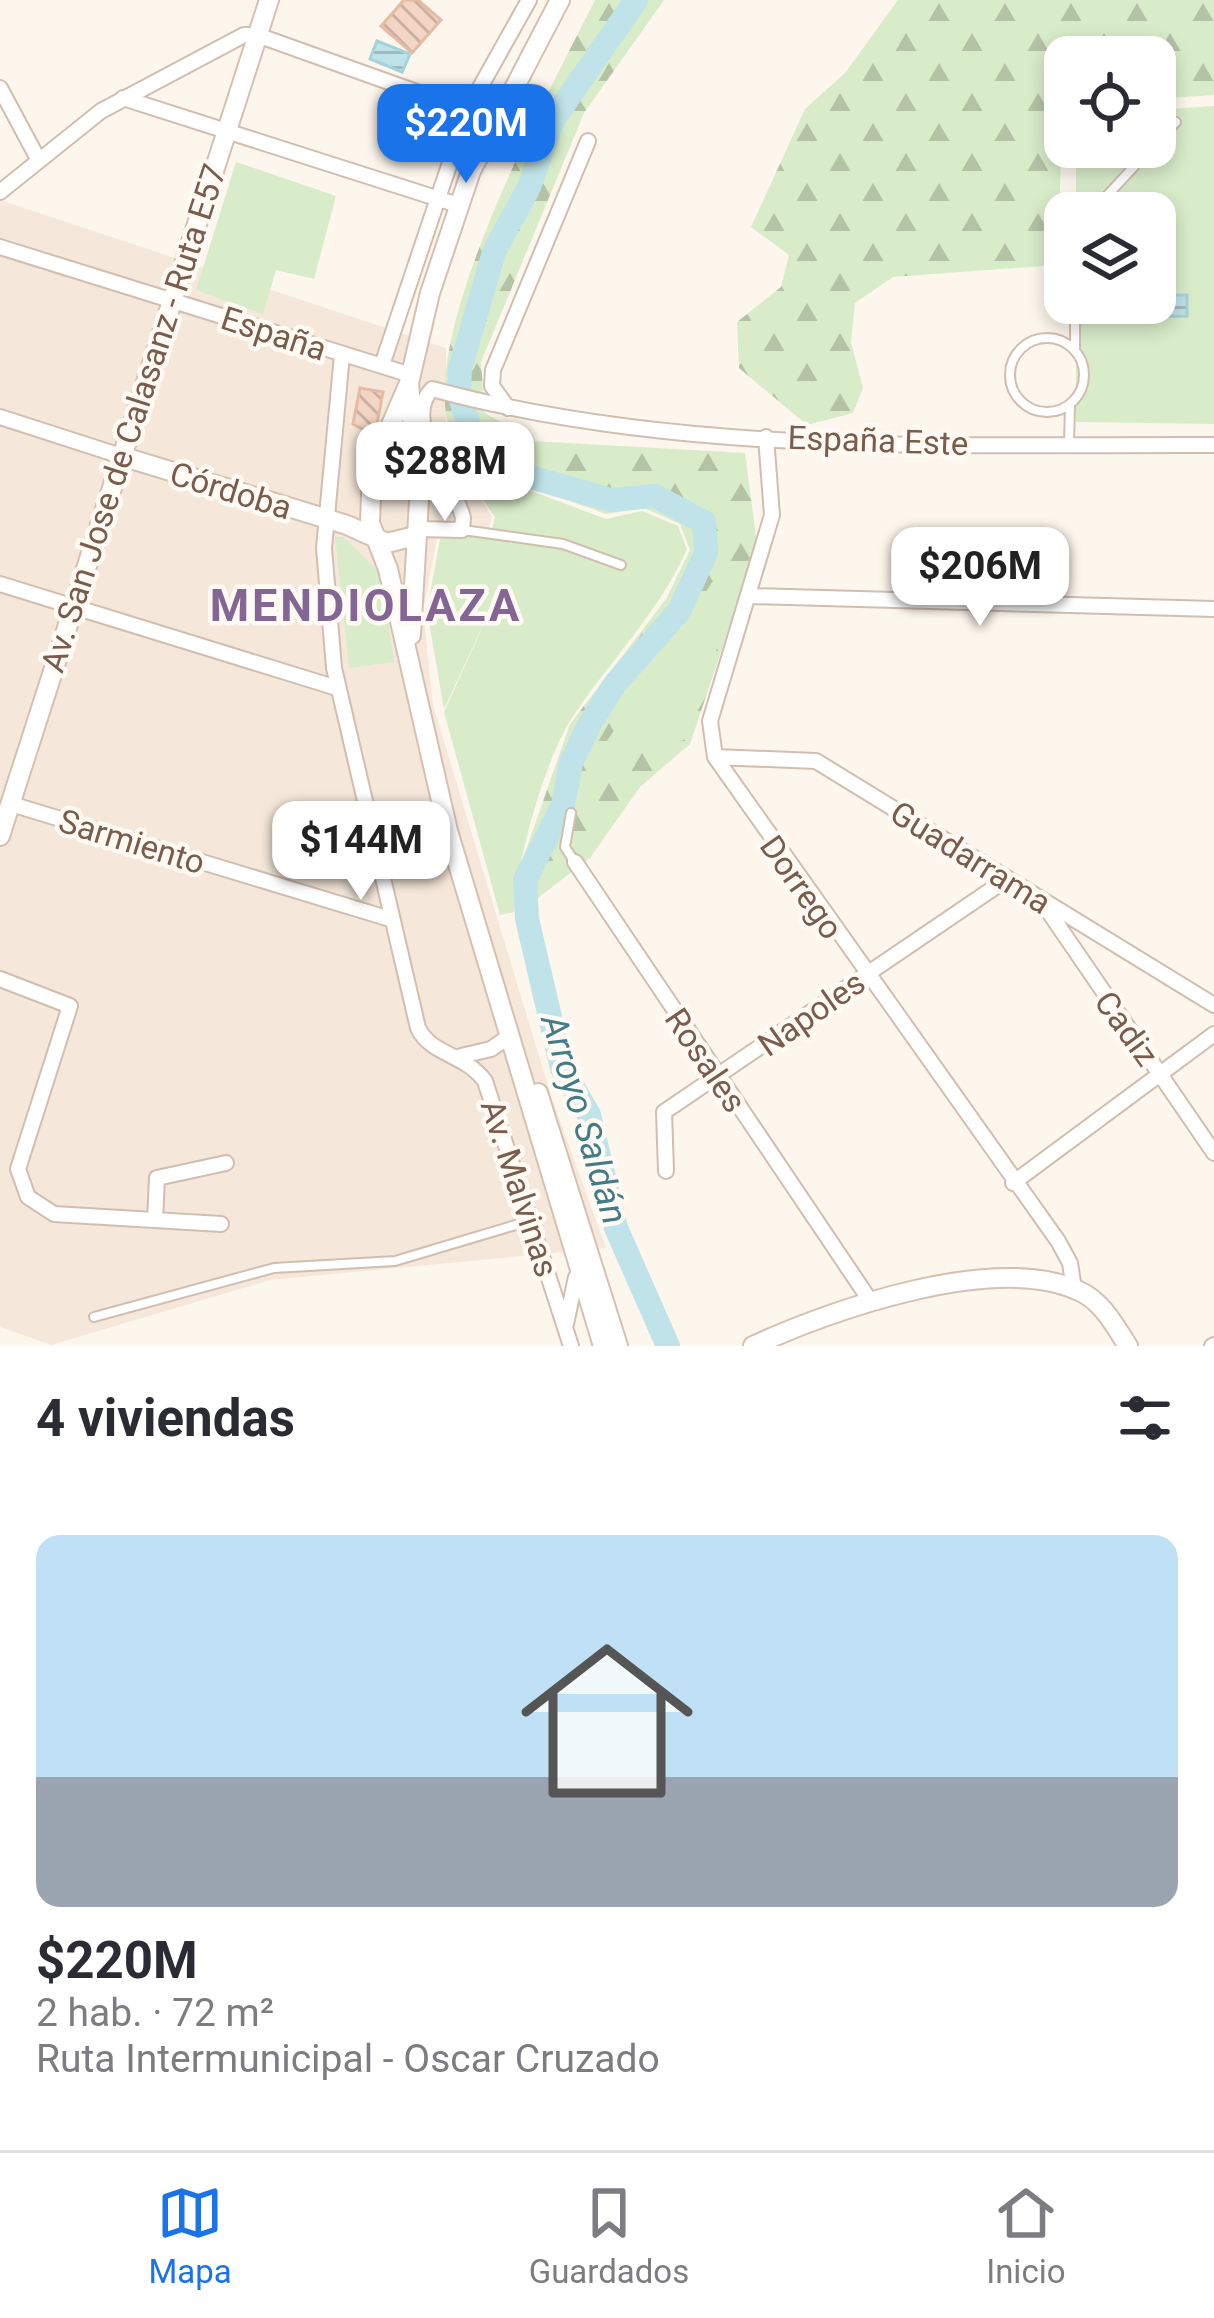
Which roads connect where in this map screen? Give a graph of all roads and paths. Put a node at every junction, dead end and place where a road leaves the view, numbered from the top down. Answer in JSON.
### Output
{"nodes":[{"id":1,"x":268,"y":0,"type":"edge"},
{"id":2,"x":529,"y":0,"type":"edge"},
{"id":3,"x":560,"y":0,"type":"edge"},
{"id":4,"x":257,"y":34,"type":"junction"},
{"id":5,"x":0,"y":88,"type":"edge"},
{"id":6,"x":123,"y":98,"type":"junction"},
{"id":7,"x":468,"y":109,"type":"junction"},
{"id":8,"x":495,"y":120,"type":"junction"},
{"id":9,"x":223,"y":133,"type":"junction"},
{"id":10,"x":588,"y":140,"type":"dead end"},
{"id":11,"x":38,"y":157,"type":"junction"},
{"id":12,"x":1133,"y":168,"type":"edge"},
{"id":13,"x":0,"y":192,"type":"edge"},
{"id":14,"x":1111,"y":192,"type":"edge"},
{"id":15,"x":435,"y":198,"type":"junction"},
{"id":16,"x":458,"y":206,"type":"junction"},
{"id":17,"x":0,"y":247,"type":"edge"},
{"id":18,"x":172,"y":300,"type":"junction"},
{"id":19,"x":1076,"y":324,"type":"edge"},
{"id":20,"x":1075,"y":350,"type":"junction"},
{"id":21,"x":342,"y":355,"type":"junction"},
{"id":22,"x":382,"y":365,"type":"junction"},
{"id":23,"x":410,"y":379,"type":"junction"},
{"id":24,"x":1070,"y":405,"type":"junction"},
{"id":25,"x":512,"y":411,"type":"junction"},
{"id":26,"x":0,"y":416,"type":"edge"},
{"id":27,"x":766,"y":437,"type":"junction"},
{"id":28,"x":1069,"y":445,"type":"junction"},
{"id":29,"x":1214,"y":445,"type":"edge"},
{"id":30,"x":122,"y":456,"type":"junction"},
{"id":31,"x":416,"y":466,"type":"junction"},
{"id":32,"x":371,"y":474,"type":"junction"},
{"id":33,"x":325,"y":519,"type":"junction"},
{"id":34,"x":461,"y":530,"type":"junction"},
{"id":35,"x":416,"y":532,"type":"junction"},
{"id":36,"x":374,"y":536,"type":"junction"},
{"id":37,"x":621,"y":565,"type":"dead end"},
{"id":38,"x":0,"y":584,"type":"edge"},
{"id":39,"x":750,"y":596,"type":"junction"},
{"id":40,"x":74,"y":606,"type":"junction"},
{"id":41,"x":1214,"y":609,"type":"edge"},
{"id":42,"x":411,"y":667,"type":"junction"},
{"id":43,"x":337,"y":688,"type":"junction"},
{"id":44,"x":715,"y":757,"type":"junction"},
{"id":45,"x":11,"y":804,"type":"junction"},
{"id":46,"x":446,"y":811,"type":"junction"},
{"id":47,"x":572,"y":813,"type":"dead end"},
{"id":48,"x":0,"y":836,"type":"edge"},
{"id":49,"x":575,"y":862,"type":"joint"},
{"id":50,"x":1007,"y":879,"type":"junction"},
{"id":51,"x":1042,"y":902,"type":"junction"},
{"id":52,"x":390,"y":919,"type":"junction"},
{"id":53,"x":865,"y":975,"type":"junction"},
{"id":54,"x":0,"y":980,"type":"edge"},
{"id":55,"x":1214,"y":1005,"type":"edge"},
{"id":56,"x":1214,"y":1034,"type":"edge"},
{"id":57,"x":508,"y":1037,"type":"junction"},
{"id":58,"x":461,"y":1056,"type":"junction"},
{"id":59,"x":1160,"y":1074,"type":"junction"},
{"id":60,"x":717,"y":1078,"type":"junction"},
{"id":61,"x":1214,"y":1153,"type":"edge"},
{"id":62,"x":545,"y":1162,"type":"junction"},
{"id":63,"x":226,"y":1163,"type":"dead end"},
{"id":64,"x":667,"y":1172,"type":"dead end"},
{"id":65,"x":1013,"y":1183,"type":"junction"},
{"id":66,"x":155,"y":1220,"type":"junction"},
{"id":67,"x":529,"y":1221,"type":"junction"},
{"id":68,"x":221,"y":1224,"type":"dead end"},
{"id":69,"x":1074,"y":1289,"type":"junction"},
{"id":70,"x":869,"y":1299,"type":"junction"},
{"id":71,"x":94,"y":1317,"type":"dead end"},
{"id":72,"x":565,"y":1326,"type":"junction"},
{"id":73,"x":571,"y":1346,"type":"edge"},
{"id":74,"x":603,"y":1346,"type":"edge"},
{"id":75,"x":618,"y":1346,"type":"edge"},
{"id":76,"x":753,"y":1346,"type":"edge"},
{"id":77,"x":1128,"y":1346,"type":"edge"}],
"edges":[{"from":1,"to":4,"type":"main road","name":"Av. San Jose de Calasanz - Ruta E57"},
{"from":2,"to":7,"type":"street"},
{"from":3,"to":8,"type":"main road"},
{"from":4,"to":6,"type":"street"},
{"from":4,"to":7,"type":"street"},
{"from":4,"to":9,"type":"main road","name":"Av. San Jose de Calasanz - Ruta E57"},
{"from":5,"to":11,"type":"street"},
{"from":6,"to":9,"type":"street"},
{"from":6,"to":11,"type":"street"},
{"from":7,"to":8,"type":"street"},
{"from":7,"to":15,"type":"street"},
{"from":8,"to":16,"type":"main road"},
{"from":9,"to":15,"type":"street"},
{"from":9,"to":18,"type":"main road","name":"Av. San Jose de Calasanz - Ruta E57"},
{"from":10,"to":25,"type":"street"},
{"from":11,"to":13,"type":"street"},
{"from":12,"to":14,"type":"lane"},
{"from":15,"to":16,"type":"street"},
{"from":15,"to":22,"type":"street"},
{"from":16,"to":23,"type":"main road"},
{"from":17,"to":18,"type":"street","name":"España"},
{"from":18,"to":21,"type":"street","name":"España"},
{"from":18,"to":30,"type":"main road","name":"Av. San Jose de Calasanz - Ruta E57"},
{"from":19,"to":20,"type":"lane"},
{"from":20,"to":24,"type":"lane"},
{"from":20,"to":24,"type":"lane"},
{"from":21,"to":22,"type":"street","name":"España"},
{"from":21,"to":33,"type":"street","name":"Av. Malvinas"},
{"from":22,"to":23,"type":"street","name":"España"},
{"from":23,"to":31,"type":"main road"},
{"from":23,"to":32,"type":"main road"},
{"from":24,"to":28,"type":"lane"},
{"from":25,"to":27,"type":"street","name":"España Este"},
{"from":25,"to":34,"type":"street","name":"España Este"},
{"from":26,"to":30,"type":"street","name":"Córdoba"},
{"from":27,"to":28,"type":"street","name":"España Este"},
{"from":27,"to":39,"type":"street"},
{"from":28,"to":29,"type":"street","name":"España Este"},
{"from":30,"to":33,"type":"main road","name":"Córdoba"},
{"from":30,"to":40,"type":"main road","name":"Av. San Jose de Calasanz - Ruta E57"},
{"from":31,"to":32,"type":"main road"},
{"from":31,"to":35,"type":"main road"},
{"from":32,"to":33,"type":"main road"},
{"from":32,"to":36,"type":"main road"},
{"from":33,"to":36,"type":"main road","name":"Córdoba"},
{"from":33,"to":43,"type":"street","name":"Av. Malvinas"},
{"from":34,"to":35,"type":"street"},
{"from":34,"to":37,"type":"lane"},
{"from":35,"to":36,"type":"main road","name":"Córdoba"},
{"from":35,"to":42,"type":"main road"},
{"from":36,"to":42,"type":"main road"},
{"from":38,"to":40,"type":"street"},
{"from":39,"to":41,"type":"street"},
{"from":39,"to":44,"type":"street"},
{"from":40,"to":43,"type":"street"},
{"from":40,"to":45,"type":"main road","name":"Av. San Jose de Calasanz - Ruta E57"},
{"from":42,"to":46,"type":"main road"},
{"from":43,"to":52,"type":"street","name":"Av. Malvinas"},
{"from":44,"to":50,"type":"street","name":"Guadarrama"},
{"from":44,"to":53,"type":"street","name":"Dorrego"},
{"from":45,"to":48,"type":"main road","name":"Av. San Jose de Calasanz - Ruta E57"},
{"from":45,"to":52,"type":"street","name":"Sarmiento"},
{"from":46,"to":57,"type":"main road"},
{"from":46,"to":75,"type":"main road"},
{"from":47,"to":49,"type":"lane","name":"Rosales"},
{"from":49,"to":60,"type":"street","name":"Rosales"},
{"from":50,"to":51,"type":"street","name":"Guadarrama"},
{"from":50,"to":53,"type":"street","name":"Napoles"},
{"from":51,"to":55,"type":"street","name":"Guadarrama"},
{"from":51,"to":59,"type":"street","name":"Cadiz"},
{"from":52,"to":58,"type":"street","name":"Av. Malvinas"},
{"from":53,"to":60,"type":"street","name":"Napoles"},
{"from":53,"to":65,"type":"street","name":"Dorrego"},
{"from":54,"to":66,"type":"street"},
{"from":56,"to":59,"type":"street"},
{"from":57,"to":58,"type":"street"},
{"from":57,"to":62,"type":"main road"},
{"from":58,"to":67,"type":"street","name":"Av. Malvinas"},
{"from":59,"to":61,"type":"street","name":"Cadiz"},
{"from":59,"to":65,"type":"street"},
{"from":60,"to":64,"type":"street","name":"Napoles"},
{"from":60,"to":70,"type":"street","name":"Rosales"},
{"from":62,"to":72,"type":"street"},
{"from":62,"to":74,"type":"main road"},
{"from":63,"to":66,"type":"street"},
{"from":65,"to":69,"type":"street","name":"Dorrego"},
{"from":66,"to":68,"type":"street"},
{"from":67,"to":71,"type":"lane"},
{"from":67,"to":72,"type":"street","name":"Av. Malvinas"},
{"from":69,"to":70,"type":"main road"},
{"from":69,"to":77,"type":"main road"},
{"from":70,"to":76,"type":"main road"},
{"from":72,"to":73,"type":"street","name":"Av. Malvinas"}]}
